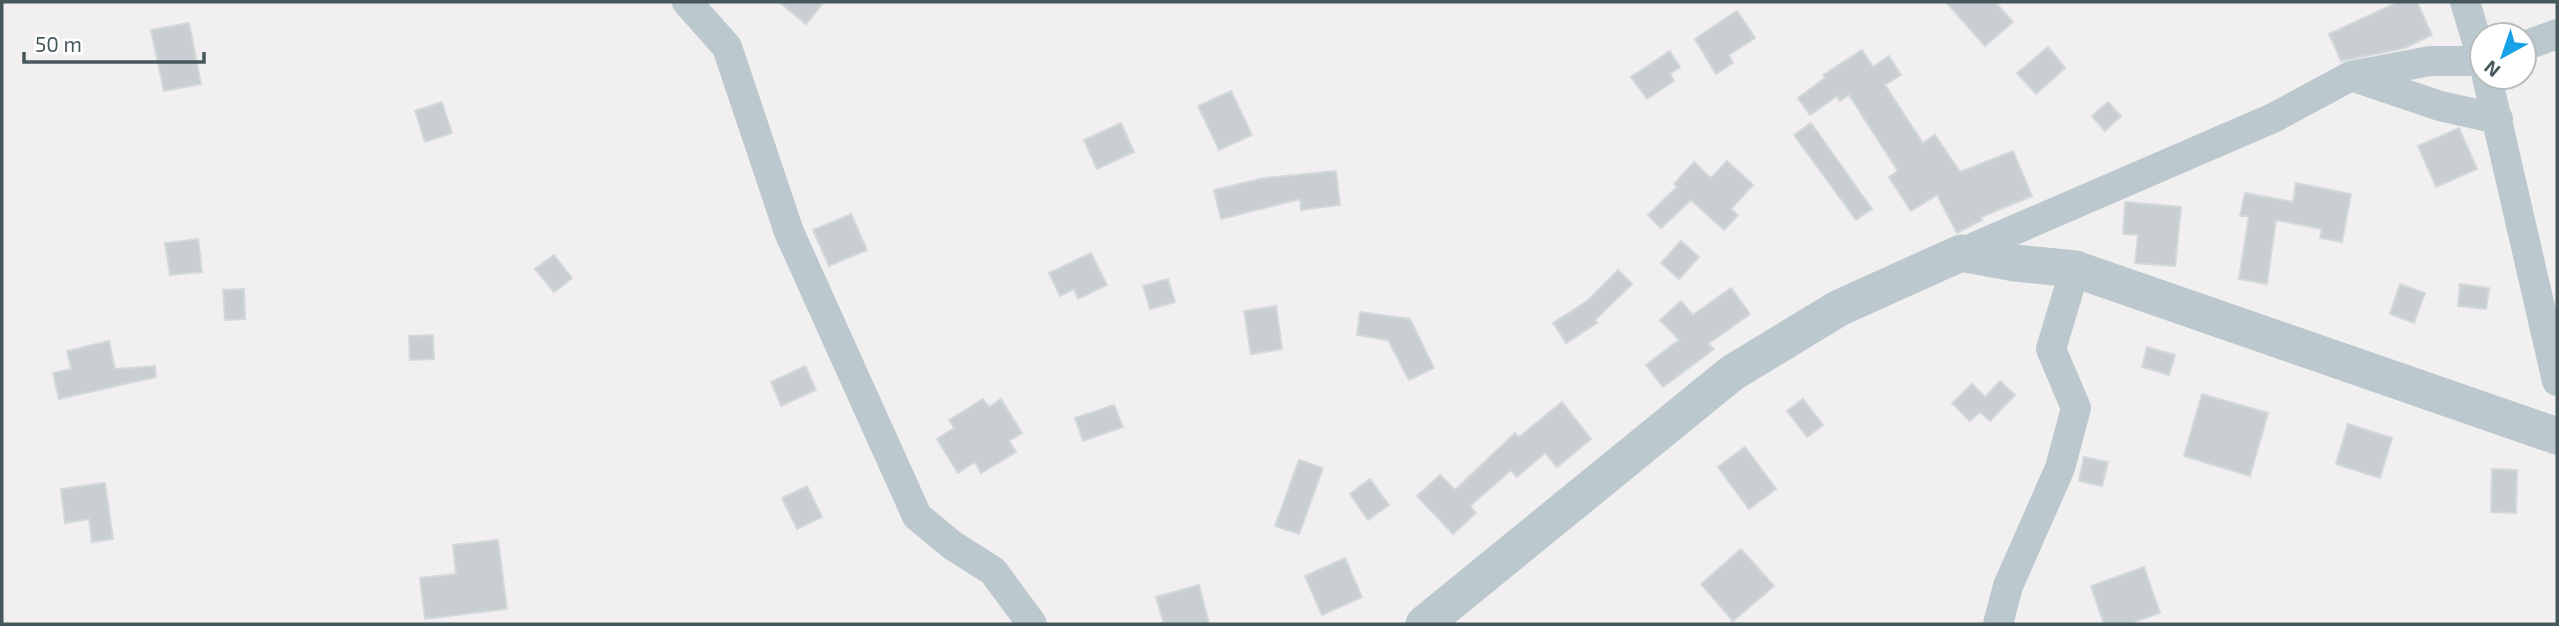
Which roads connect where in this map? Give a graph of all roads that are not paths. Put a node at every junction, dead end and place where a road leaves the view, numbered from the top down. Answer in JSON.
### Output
{"nodes":[{"id":1,"x":687,"y":2,"type":"edge"},
{"id":2,"x":2465,"y":2,"type":"edge"},
{"id":3,"x":2471,"y":21,"type":"edge"},
{"id":4,"x":2557,"y":34,"type":"edge"},
{"id":5,"x":2538,"y":41,"type":"edge"},
{"id":6,"x":2468,"y":60,"type":"edge"},
{"id":7,"x":2351,"y":76,"type":"junction"},
{"id":8,"x":2491,"y":91,"type":"edge"},
{"id":9,"x":2498,"y":119,"type":"junction"},
{"id":10,"x":1961,"y":253,"type":"junction"},
{"id":11,"x":2076,"y":269,"type":"junction"},
{"id":12,"x":2557,"y":381,"type":"edge"},
{"id":13,"x":2557,"y":436,"type":"edge"},
{"id":14,"x":1032,"y":624,"type":"edge"},
{"id":15,"x":1424,"y":624,"type":"edge"},
{"id":16,"x":1998,"y":624,"type":"edge"}],
"edges":[{"from":1,"to":14,"type":"street"},
{"from":2,"to":3,"type":"street"},
{"from":4,"to":5,"type":"street"},
{"from":6,"to":7,"type":"street"},
{"from":7,"to":9,"type":"street"},
{"from":7,"to":10,"type":"street"},
{"from":8,"to":9,"type":"street"},
{"from":9,"to":12,"type":"street"},
{"from":10,"to":11,"type":"street"},
{"from":10,"to":15,"type":"street"},
{"from":11,"to":13,"type":"street"},
{"from":11,"to":16,"type":"street"}]}
